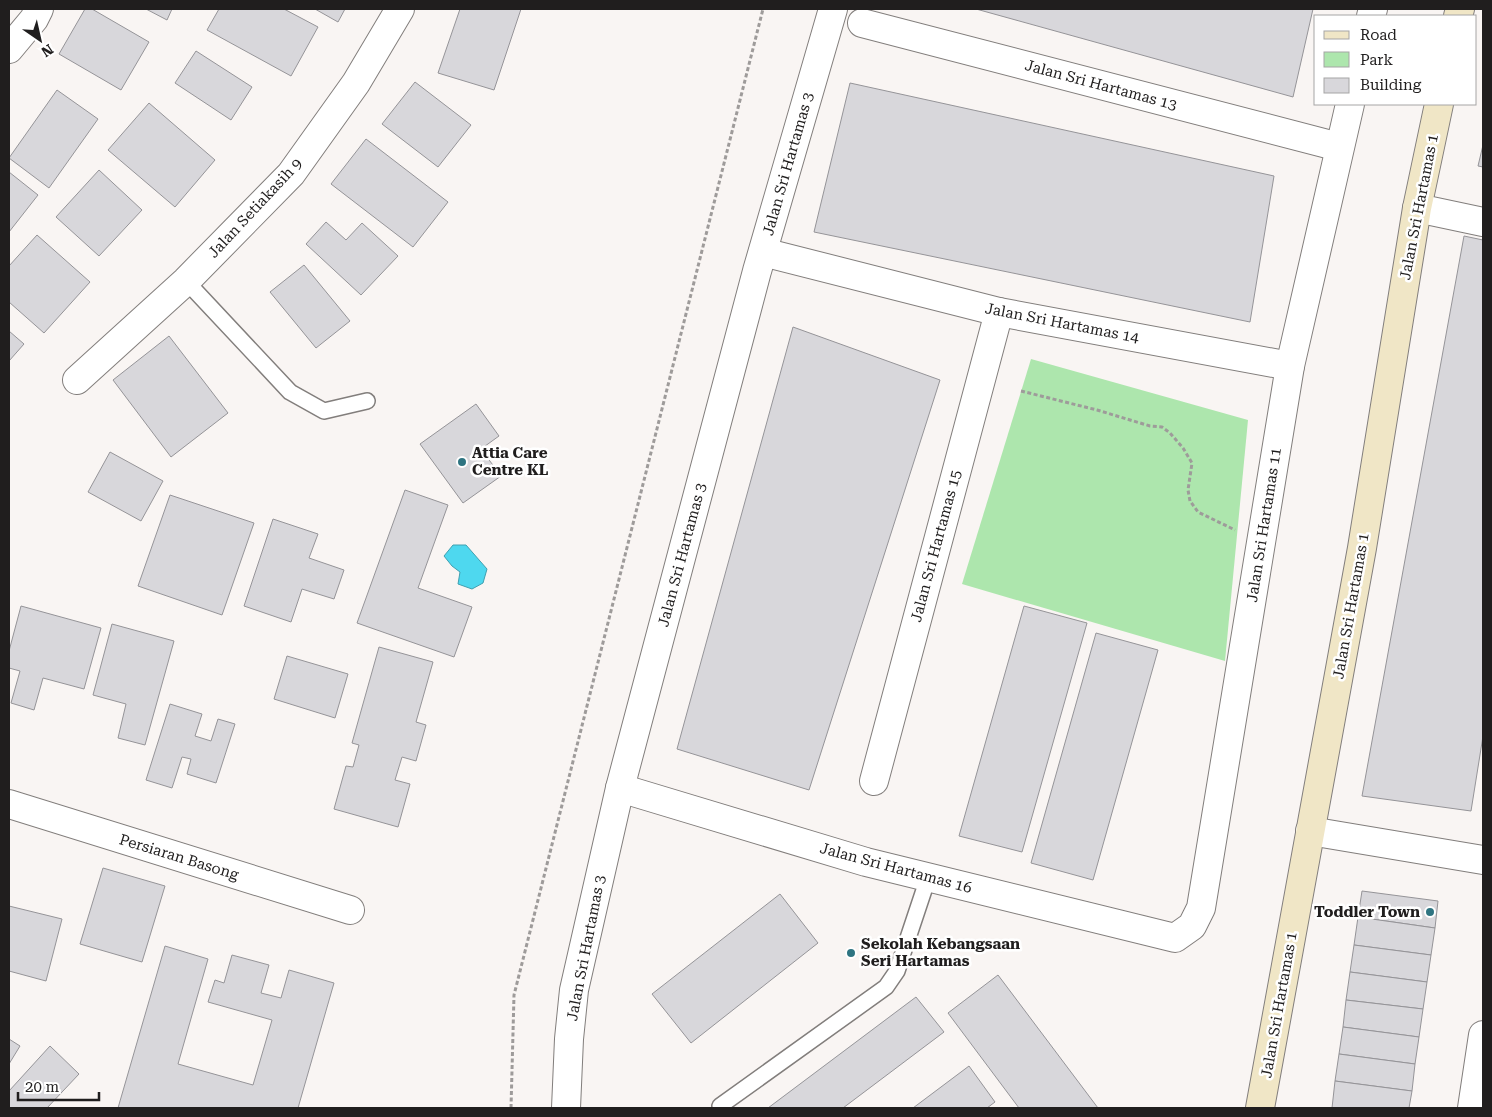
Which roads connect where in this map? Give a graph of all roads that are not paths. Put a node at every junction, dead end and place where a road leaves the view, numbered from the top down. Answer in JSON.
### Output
{"nodes":[{"id":1,"x":39,"y":9,"type":"edge"},
{"id":2,"x":400,"y":9,"type":"edge"},
{"id":3,"x":833,"y":9,"type":"edge"},
{"id":4,"x":862,"y":23,"type":"dead end"},
{"id":5,"x":9,"y":49,"type":"edge"},
{"id":6,"x":1350,"y":105,"type":"edge"},
{"id":7,"x":1439,"y":105,"type":"edge"},
{"id":8,"x":1339,"y":147,"type":"junction"},
{"id":9,"x":1416,"y":208,"type":"junction"},
{"id":10,"x":1483,"y":222,"type":"edge"},
{"id":11,"x":760,"y":261,"type":"junction"},
{"id":12,"x":186,"y":281,"type":"junction"},
{"id":13,"x":999,"y":312,"type":"junction"},
{"id":14,"x":1290,"y":366,"type":"junction"},
{"id":15,"x":77,"y":380,"type":"dead end"},
{"id":16,"x":367,"y":401,"type":"dead end"},
{"id":17,"x":874,"y":781,"type":"dead end"},
{"id":18,"x":620,"y":788,"type":"junction"},
{"id":19,"x":9,"y":804,"type":"edge"},
{"id":20,"x":1310,"y":831,"type":"junction"},
{"id":21,"x":1483,"y":860,"type":"edge"},
{"id":22,"x":928,"y":878,"type":"junction"},
{"id":23,"x":350,"y":910,"type":"dead end"},
{"id":24,"x":1175,"y":938,"type":"joint"},
{"id":25,"x":1483,"y":1035,"type":"edge"},
{"id":26,"x":720,"y":1106,"type":"dead end"},
{"id":27,"x":566,"y":1108,"type":"edge"},
{"id":28,"x":1260,"y":1108,"type":"edge"},
{"id":29,"x":1472,"y":1108,"type":"edge"}],
"edges":[{"from":1,"to":5,"type":"street"},
{"from":2,"to":12,"type":"street","name":"Jalan Setiakasih 9"},
{"from":3,"to":11,"type":"street","name":"Jalan Sri Hartamas 3"},
{"from":4,"to":8,"type":"street","name":"Jalan Sri Hartamas 13"},
{"from":6,"to":8,"type":"street","name":"Jalan Sri Hartamas 11"},
{"from":7,"to":9,"type":"street","name":"Jalan Sri Hartamas 1"},
{"from":8,"to":14,"type":"street","name":"Jalan Sri Hartamas 11"},
{"from":9,"to":10,"type":"street"},
{"from":9,"to":20,"type":"street","name":"Jalan Sri Hartamas 1"},
{"from":11,"to":13,"type":"street","name":"Jalan Sri Hartamas 14"},
{"from":11,"to":18,"type":"street","name":"Jalan Sri Hartamas 3"},
{"from":12,"to":15,"type":"street","name":"Jalan Setiakasih 9"},
{"from":12,"to":16,"type":"lane"},
{"from":13,"to":14,"type":"street","name":"Jalan Sri Hartamas 14"},
{"from":13,"to":17,"type":"street","name":"Jalan Sri Hartamas 15"},
{"from":14,"to":24,"type":"street","name":"Jalan Sri Hartamas 11"},
{"from":18,"to":22,"type":"street","name":"Jalan Sri Hartamas 16"},
{"from":18,"to":27,"type":"street","name":"Jalan Sri Hartamas 3"},
{"from":19,"to":23,"type":"street","name":"Persiaran Basong"},
{"from":20,"to":21,"type":"street"},
{"from":20,"to":28,"type":"street","name":"Jalan Sri Hartamas 1"},
{"from":22,"to":24,"type":"street","name":"Jalan Sri Hartamas 16"},
{"from":22,"to":26,"type":"lane"},
{"from":25,"to":29,"type":"street"}]}
